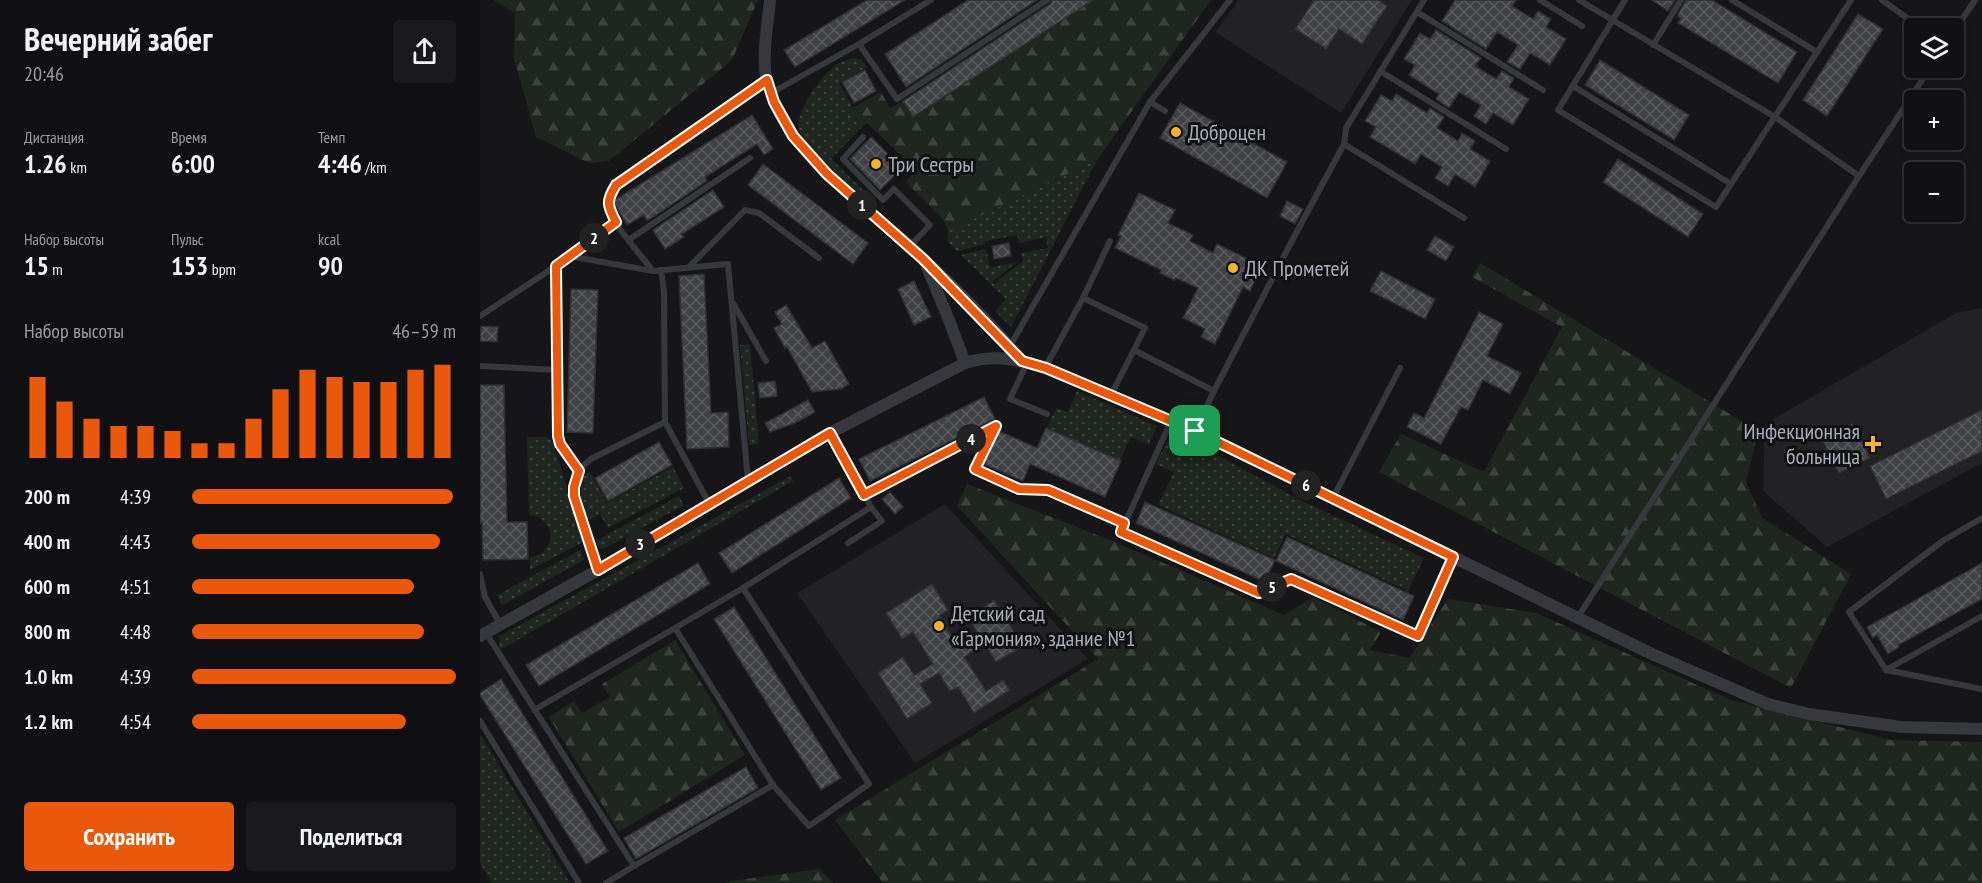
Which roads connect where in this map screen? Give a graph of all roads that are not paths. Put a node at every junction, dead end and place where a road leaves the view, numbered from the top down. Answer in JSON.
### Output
{"nodes":[{"id":1,"x":770,"y":0,"type":"edge"},
{"id":2,"x":931,"y":0,"type":"edge"},
{"id":3,"x":1047,"y":0,"type":"edge"},
{"id":4,"x":1230,"y":0,"type":"edge"},
{"id":5,"x":1424,"y":0,"type":"edge"},
{"id":6,"x":1540,"y":0,"type":"edge"},
{"id":7,"x":1579,"y":0,"type":"edge"},
{"id":8,"x":1626,"y":0,"type":"edge"},
{"id":9,"x":1681,"y":0,"type":"edge"},
{"id":10,"x":1732,"y":0,"type":"edge"},
{"id":11,"x":1851,"y":0,"type":"edge"},
{"id":12,"x":1882,"y":0,"type":"edge"},
{"id":13,"x":1975,"y":0,"type":"edge"},
{"id":14,"x":1417,"y":12,"type":"junction"},
{"id":15,"x":1907,"y":18,"type":"edge"},
{"id":16,"x":1963,"y":18,"type":"edge"},
{"id":17,"x":1613,"y":20,"type":"junction"},
{"id":18,"x":1582,"y":26,"type":"dead end"},
{"id":19,"x":859,"y":44,"type":"junction"},
{"id":20,"x":1653,"y":45,"type":"junction"},
{"id":21,"x":1817,"y":52,"type":"junction"},
{"id":22,"x":1380,"y":71,"type":"junction"},
{"id":23,"x":1923,"y":78,"type":"edge"},
{"id":24,"x":769,"y":86,"type":"junction"},
{"id":25,"x":1573,"y":86,"type":"junction"},
{"id":26,"x":1543,"y":90,"type":"dead end"},
{"id":27,"x":1150,"y":102,"type":"junction"},
{"id":28,"x":1166,"y":111,"type":"dead end"},
{"id":29,"x":1775,"y":117,"type":"junction"},
{"id":30,"x":863,"y":137,"type":"dead end"},
{"id":31,"x":1344,"y":144,"type":"junction"},
{"id":32,"x":1506,"y":149,"type":"dead end"},
{"id":33,"x":750,"y":158,"type":"dead end"},
{"id":34,"x":1859,"y":176,"type":"junction"},
{"id":35,"x":1731,"y":184,"type":"junction"},
{"id":36,"x":1464,"y":218,"type":"dead end"},
{"id":37,"x":616,"y":222,"type":"junction"},
{"id":38,"x":630,"y":239,"type":"junction"},
{"id":39,"x":1110,"y":241,"type":"dead end"},
{"id":40,"x":909,"y":246,"type":"junction"},
{"id":41,"x":569,"y":256,"type":"junction"},
{"id":42,"x":819,"y":258,"type":"dead end"},
{"id":43,"x":923,"y":259,"type":"junction"},
{"id":44,"x":556,"y":266,"type":"junction"},
{"id":45,"x":689,"y":267,"type":"junction"},
{"id":46,"x":661,"y":270,"type":"junction"},
{"id":47,"x":653,"y":271,"type":"junction"},
{"id":48,"x":1083,"y":298,"type":"junction"},
{"id":49,"x":732,"y":300,"type":"junction"},
{"id":50,"x":480,"y":316,"type":"edge"},
{"id":51,"x":1010,"y":346,"type":"junction"},
{"id":52,"x":1134,"y":350,"type":"junction"},
{"id":53,"x":766,"y":361,"type":"dead end"},
{"id":54,"x":1025,"y":361,"type":"junction"},
{"id":55,"x":965,"y":363,"type":"junction"},
{"id":56,"x":480,"y":366,"type":"edge"},
{"id":57,"x":1046,"y":368,"type":"junction"},
{"id":58,"x":1401,"y":368,"type":"dead end"},
{"id":59,"x":557,"y":370,"type":"junction"},
{"id":60,"x":1214,"y":391,"type":"junction"},
{"id":61,"x":1111,"y":395,"type":"junction"},
{"id":62,"x":1047,"y":414,"type":"dead end"},
{"id":63,"x":1172,"y":421,"type":"junction"},
{"id":64,"x":665,"y":422,"type":"junction"},
{"id":65,"x":1195,"y":431,"type":"junction"},
{"id":66,"x":830,"y":433,"type":"junction"},
{"id":67,"x":579,"y":471,"type":"junction"},
{"id":68,"x":748,"y":480,"type":"junction"},
{"id":69,"x":864,"y":495,"type":"junction"},
{"id":70,"x":1333,"y":498,"type":"junction"},
{"id":71,"x":709,"y":503,"type":"junction"},
{"id":72,"x":871,"y":507,"type":"junction"},
{"id":73,"x":1982,"y":518,"type":"edge"},
{"id":74,"x":1124,"y":523,"type":"junction"},
{"id":75,"x":848,"y":543,"type":"dead end"},
{"id":76,"x":1453,"y":557,"type":"junction"},
{"id":77,"x":598,"y":570,"type":"junction"},
{"id":78,"x":480,"y":574,"type":"edge"},
{"id":79,"x":742,"y":588,"type":"junction"},
{"id":80,"x":1982,"y":616,"type":"edge"},
{"id":81,"x":1578,"y":617,"type":"junction"},
{"id":82,"x":500,"y":624,"type":"junction"},
{"id":83,"x":675,"y":628,"type":"junction"},
{"id":84,"x":483,"y":634,"type":"edge"},
{"id":85,"x":1886,"y":670,"type":"junction"},
{"id":86,"x":1982,"y":689,"type":"edge"},
{"id":87,"x":534,"y":710,"type":"junction"},
{"id":88,"x":480,"y":721,"type":"edge"},
{"id":89,"x":1982,"y":729,"type":"edge"},
{"id":90,"x":773,"y":785,"type":"junction"},
{"id":91,"x":634,"y":866,"type":"junction"},
{"id":92,"x":579,"y":883,"type":"edge"},
{"id":93,"x":606,"y":883,"type":"edge"}],
"edges":[{"from":1,"to":24,"type":"street"},
{"from":2,"to":19,"type":"lane"},
{"from":3,"to":19,"type":"lane"},
{"from":4,"to":27,"type":"lane"},
{"from":5,"to":14,"type":"lane"},
{"from":6,"to":18,"type":"lane"},
{"from":7,"to":17,"type":"lane"},
{"from":8,"to":17,"type":"lane"},
{"from":9,"to":20,"type":"lane"},
{"from":10,"to":21,"type":"lane"},
{"from":11,"to":21,"type":"lane"},
{"from":12,"to":15,"type":"lane"},
{"from":13,"to":16,"type":"lane"},
{"from":14,"to":22,"type":"lane"},
{"from":14,"to":26,"type":"lane"},
{"from":17,"to":20,"type":"lane"},
{"from":17,"to":25,"type":"lane"},
{"from":19,"to":24,"type":"lane"},
{"from":20,"to":29,"type":"lane"},
{"from":21,"to":29,"type":"lane"},
{"from":22,"to":31,"type":"lane"},
{"from":22,"to":32,"type":"lane"},
{"from":23,"to":34,"type":"lane"},
{"from":24,"to":37,"type":"lane"},
{"from":24,"to":40,"type":"street"},
{"from":25,"to":35,"type":"lane"},
{"from":25,"to":35,"type":"lane"},
{"from":27,"to":28,"type":"lane"},
{"from":27,"to":51,"type":"lane"},
{"from":29,"to":34,"type":"lane"},
{"from":29,"to":35,"type":"lane"},
{"from":30,"to":40,"type":"lane"},
{"from":31,"to":36,"type":"lane"},
{"from":31,"to":60,"type":"lane"},
{"from":33,"to":38,"type":"lane"},
{"from":34,"to":81,"type":"lane"},
{"from":37,"to":38,"type":"lane"},
{"from":37,"to":41,"type":"lane"},
{"from":38,"to":47,"type":"lane"},
{"from":39,"to":48,"type":"lane"},
{"from":40,"to":43,"type":"street"},
{"from":41,"to":44,"type":"lane"},
{"from":41,"to":47,"type":"lane"},
{"from":42,"to":45,"type":"lane"},
{"from":43,"to":51,"type":"street"},
{"from":43,"to":55,"type":"street"},
{"from":44,"to":50,"type":"lane"},
{"from":44,"to":59,"type":"lane"},
{"from":45,"to":46,"type":"lane"},
{"from":45,"to":49,"type":"lane"},
{"from":46,"to":47,"type":"lane"},
{"from":46,"to":64,"type":"lane"},
{"from":48,"to":52,"type":"lane"},
{"from":48,"to":57,"type":"lane"},
{"from":49,"to":53,"type":"lane"},
{"from":49,"to":68,"type":"lane"},
{"from":51,"to":54,"type":"street"},
{"from":52,"to":60,"type":"lane"},
{"from":52,"to":61,"type":"lane"},
{"from":54,"to":55,"type":"street"},
{"from":54,"to":57,"type":"street"},
{"from":54,"to":62,"type":"lane"},
{"from":55,"to":66,"type":"street"},
{"from":56,"to":59,"type":"lane"},
{"from":57,"to":61,"type":"street"},
{"from":58,"to":70,"type":"lane"},
{"from":59,"to":67,"type":"lane"},
{"from":60,"to":65,"type":"lane"},
{"from":61,"to":63,"type":"street"},
{"from":63,"to":65,"type":"street"},
{"from":63,"to":74,"type":"lane"},
{"from":64,"to":67,"type":"lane"},
{"from":64,"to":71,"type":"lane"},
{"from":65,"to":70,"type":"street"},
{"from":66,"to":68,"type":"street"},
{"from":66,"to":69,"type":"lane"},
{"from":67,"to":77,"type":"lane"},
{"from":68,"to":71,"type":"street"},
{"from":69,"to":72,"type":"lane"},
{"from":69,"to":74,"type":"lane"},
{"from":70,"to":76,"type":"street"},
{"from":71,"to":77,"type":"street"},
{"from":72,"to":75,"type":"lane"},
{"from":72,"to":79,"type":"lane"},
{"from":73,"to":85,"type":"lane"},
{"from":74,"to":76,"type":"lane"},
{"from":76,"to":81,"type":"street"},
{"from":77,"to":82,"type":"street"},
{"from":78,"to":82,"type":"lane"},
{"from":79,"to":83,"type":"lane"},
{"from":79,"to":90,"type":"lane"},
{"from":80,"to":85,"type":"lane"},
{"from":81,"to":89,"type":"street"},
{"from":82,"to":84,"type":"street"},
{"from":83,"to":87,"type":"lane"},
{"from":83,"to":90,"type":"lane"},
{"from":84,"to":87,"type":"lane"},
{"from":85,"to":86,"type":"lane"},
{"from":87,"to":91,"type":"lane"},
{"from":88,"to":92,"type":"lane"},
{"from":90,"to":91,"type":"lane"},
{"from":91,"to":93,"type":"lane"}]}
